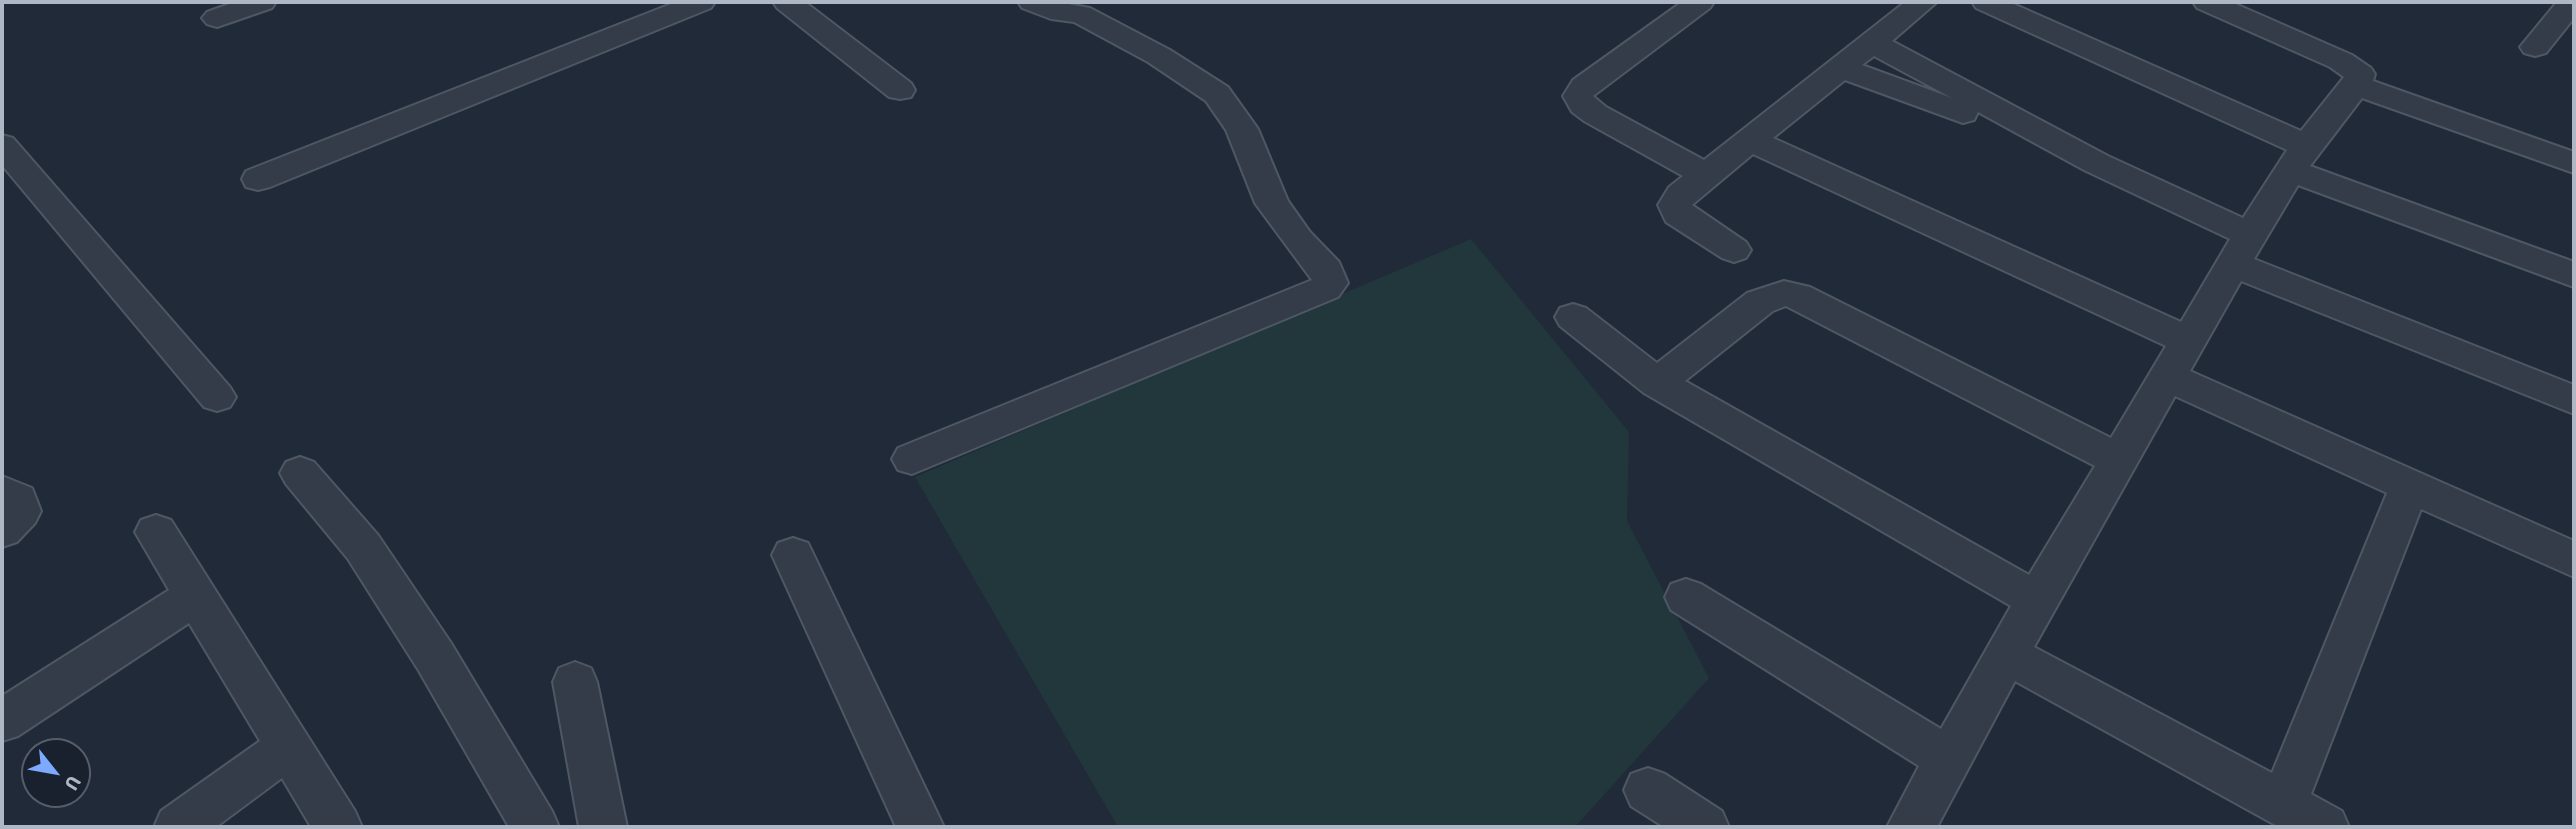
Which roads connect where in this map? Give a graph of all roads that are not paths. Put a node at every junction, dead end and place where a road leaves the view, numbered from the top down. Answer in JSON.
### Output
{"nodes":[{"id":1,"x":262,"y":2,"type":"edge"},
{"id":2,"x":701,"y":2,"type":"edge"},
{"id":3,"x":787,"y":2,"type":"edge"},
{"id":4,"x":1032,"y":2,"type":"edge"},
{"id":5,"x":1700,"y":2,"type":"edge"},
{"id":6,"x":1923,"y":2,"type":"edge"},
{"id":7,"x":1986,"y":2,"type":"edge"},
{"id":8,"x":2207,"y":2,"type":"edge"},
{"id":9,"x":2572,"y":2,"type":"edge"},
{"id":10,"x":1093,"y":8,"type":"edge"},
{"id":11,"x":217,"y":18,"type":"dead end"},
{"id":12,"x":1873,"y":43,"type":"junction"},
{"id":13,"x":2535,"y":47,"type":"dead end"},
{"id":14,"x":1841,"y":68,"type":"junction"},
{"id":15,"x":2356,"y":85,"type":"junction"},
{"id":16,"x":900,"y":90,"type":"dead end"},
{"id":17,"x":1750,"y":140,"type":"junction"},
{"id":18,"x":2,"y":145,"type":"edge"},
{"id":19,"x":2299,"y":158,"type":"junction"},
{"id":20,"x":2096,"y":163,"type":"junction"},
{"id":21,"x":2574,"y":163,"type":"edge"},
{"id":22,"x":1706,"y":175,"type":"junction"},
{"id":23,"x":258,"y":179,"type":"dead end"},
{"id":24,"x":1734,"y":250,"type":"dead end"},
{"id":25,"x":2243,"y":250,"type":"junction"},
{"id":26,"x":2574,"y":275,"type":"edge"},
{"id":27,"x":1573,"y":317,"type":"dead end"},
{"id":28,"x":2189,"y":341,"type":"junction"},
{"id":29,"x":2168,"y":377,"type":"junction"},
{"id":30,"x":1657,"y":383,"type":"junction"},
{"id":31,"x":217,"y":397,"type":"dead end"},
{"id":32,"x":2574,"y":400,"type":"edge"},
{"id":33,"x":912,"y":459,"type":"dead end"},
{"id":34,"x":2119,"y":460,"type":"junction"},
{"id":35,"x":300,"y":473,"type":"dead end"},
{"id":36,"x":2410,"y":486,"type":"junction"},
{"id":37,"x":2,"y":492,"type":"edge"},
{"id":38,"x":2,"y":530,"type":"edge"},
{"id":39,"x":156,"y":532,"type":"dead end"},
{"id":40,"x":793,"y":555,"type":"dead end"},
{"id":41,"x":2574,"y":560,"type":"edge"},
{"id":42,"x":195,"y":596,"type":"junction"},
{"id":43,"x":1686,"y":597,"type":"dead end"},
{"id":44,"x":2037,"y":600,"type":"junction"},
{"id":45,"x":2007,"y":654,"type":"junction"},
{"id":46,"x":575,"y":682,"type":"dead end"},
{"id":47,"x":2,"y":721,"type":"edge"},
{"id":48,"x":288,"y":747,"type":"junction"},
{"id":49,"x":1948,"y":759,"type":"junction"},
{"id":50,"x":1648,"y":790,"type":"dead end"},
{"id":51,"x":2283,"y":804,"type":"junction"},
{"id":52,"x":177,"y":827,"type":"edge"},
{"id":53,"x":338,"y":827,"type":"edge"},
{"id":54,"x":533,"y":827,"type":"edge"},
{"id":55,"x":603,"y":827,"type":"edge"},
{"id":56,"x":920,"y":827,"type":"edge"},
{"id":57,"x":1705,"y":827,"type":"edge"},
{"id":58,"x":1911,"y":827,"type":"edge"},
{"id":59,"x":2325,"y":827,"type":"edge"}],
"edges":[{"from":1,"to":11,"type":"street"},
{"from":2,"to":23,"type":"street"},
{"from":3,"to":16,"type":"street"},
{"from":4,"to":10,"type":"street"},
{"from":5,"to":22,"type":"street"},
{"from":6,"to":12,"type":"street"},
{"from":7,"to":19,"type":"street"},
{"from":8,"to":15,"type":"street"},
{"from":9,"to":13,"type":"street"},
{"from":10,"to":33,"type":"street"},
{"from":12,"to":14,"type":"street"},
{"from":12,"to":20,"type":"street"},
{"from":14,"to":17,"type":"street"},
{"from":14,"to":20,"type":"street"},
{"from":15,"to":19,"type":"street"},
{"from":15,"to":21,"type":"street"},
{"from":17,"to":22,"type":"street"},
{"from":17,"to":28,"type":"street"},
{"from":18,"to":31,"type":"street"},
{"from":19,"to":25,"type":"street"},
{"from":19,"to":26,"type":"street"},
{"from":20,"to":25,"type":"street"},
{"from":22,"to":24,"type":"street"},
{"from":25,"to":28,"type":"street"},
{"from":25,"to":32,"type":"street"},
{"from":27,"to":30,"type":"street"},
{"from":28,"to":29,"type":"street"},
{"from":29,"to":34,"type":"street"},
{"from":29,"to":36,"type":"street"},
{"from":30,"to":34,"type":"street"},
{"from":30,"to":44,"type":"street"},
{"from":34,"to":44,"type":"street"},
{"from":35,"to":54,"type":"street"},
{"from":36,"to":41,"type":"street"},
{"from":36,"to":51,"type":"street"},
{"from":37,"to":38,"type":"street"},
{"from":39,"to":42,"type":"street"},
{"from":40,"to":56,"type":"street"},
{"from":42,"to":47,"type":"street"},
{"from":42,"to":48,"type":"street"},
{"from":43,"to":49,"type":"street"},
{"from":44,"to":45,"type":"street"},
{"from":45,"to":49,"type":"street"},
{"from":45,"to":51,"type":"street"},
{"from":46,"to":55,"type":"street"},
{"from":48,"to":52,"type":"street"},
{"from":48,"to":53,"type":"street"},
{"from":49,"to":58,"type":"street"},
{"from":50,"to":57,"type":"street"},
{"from":51,"to":59,"type":"street"}]}
